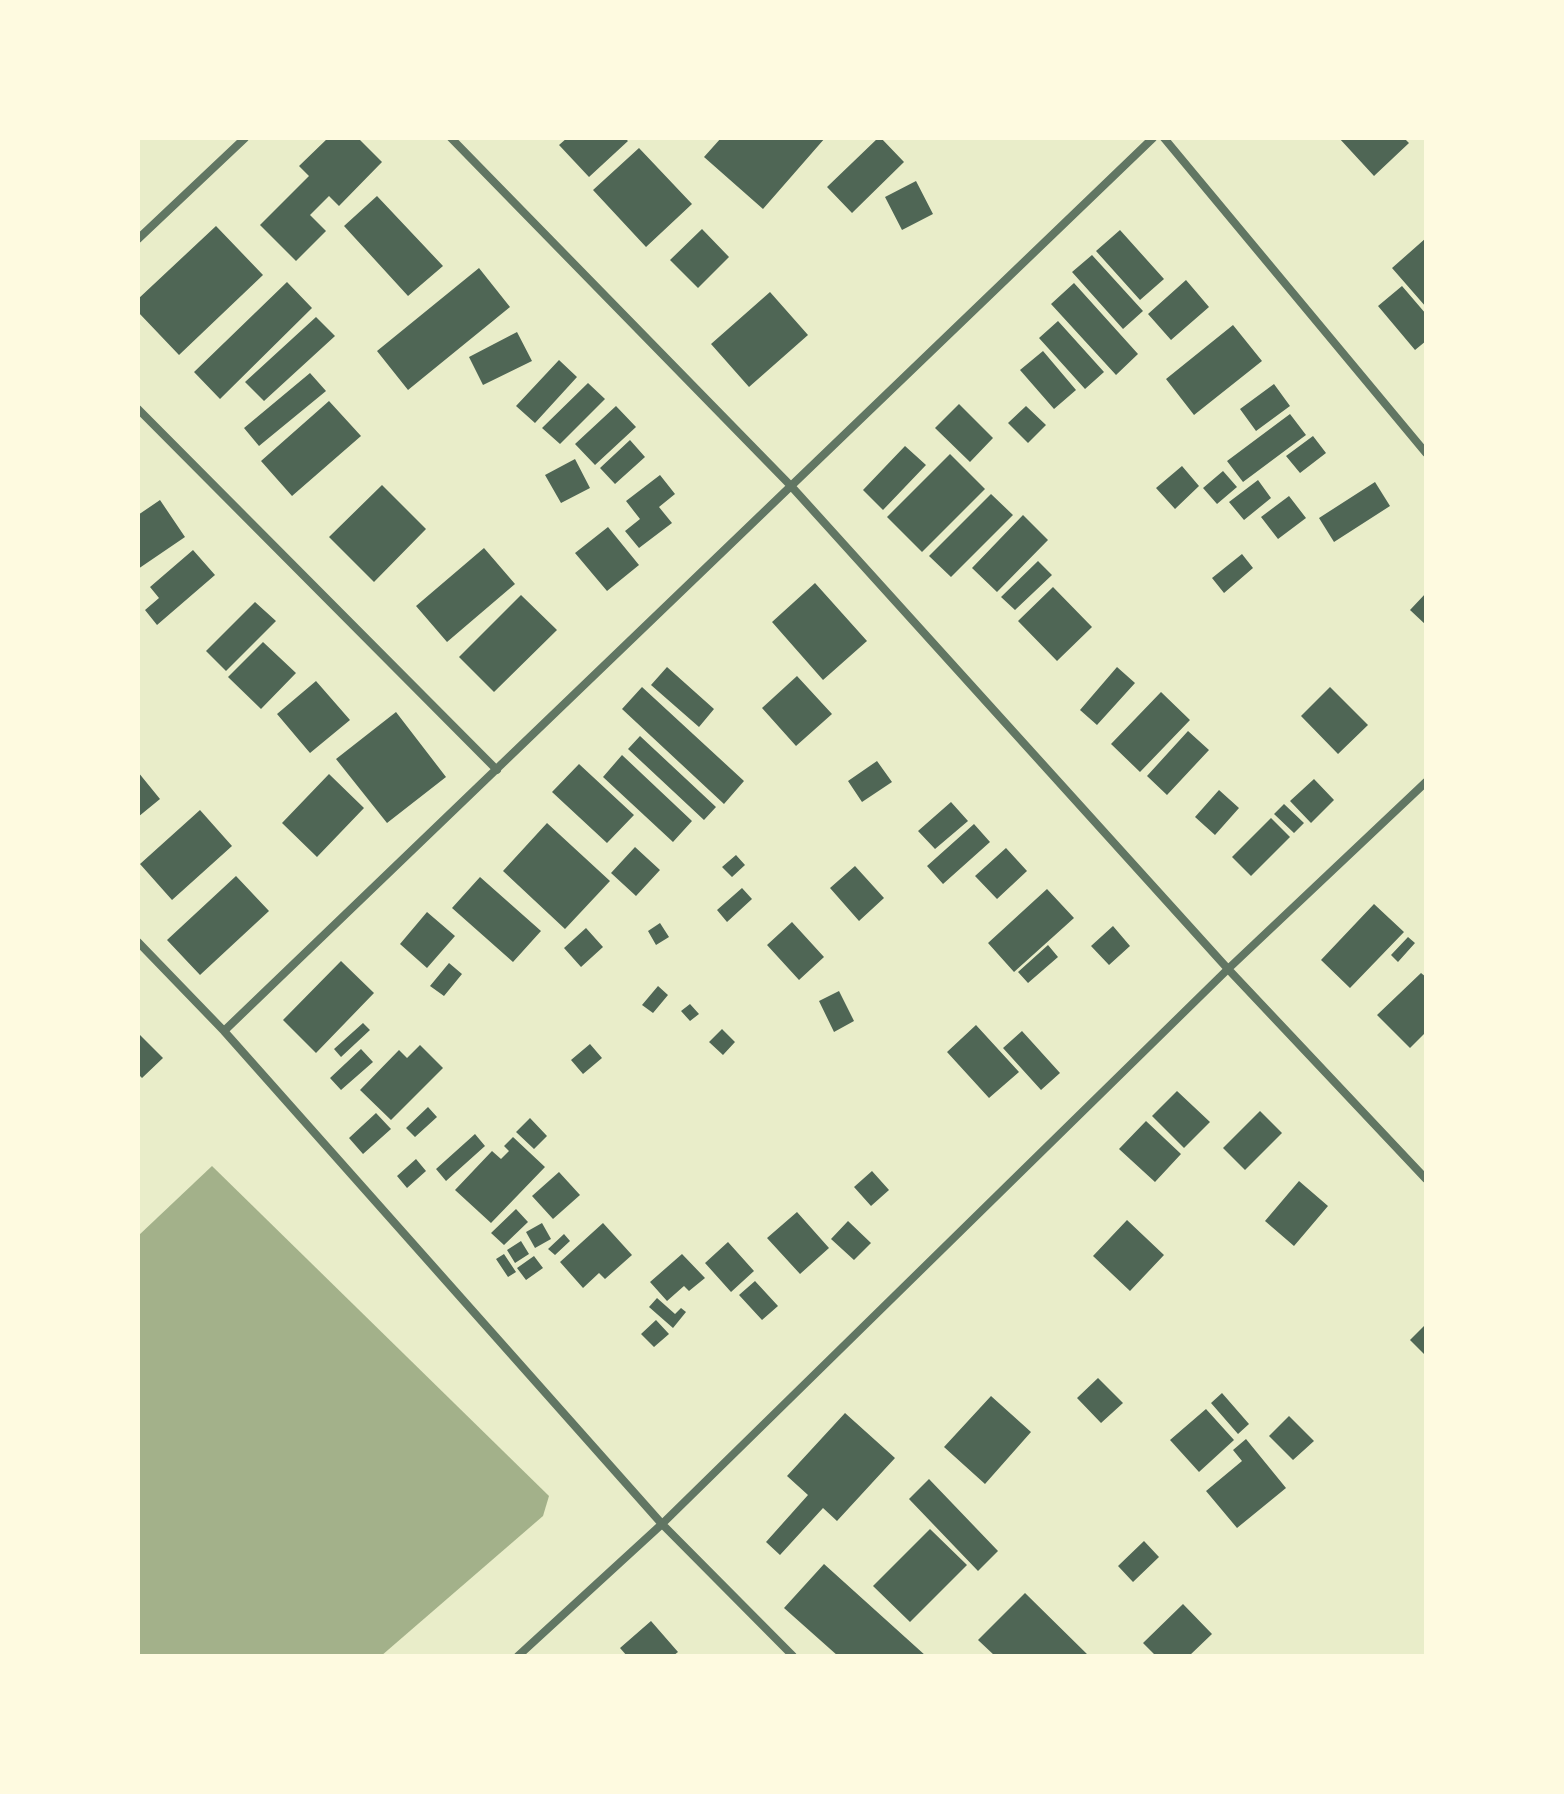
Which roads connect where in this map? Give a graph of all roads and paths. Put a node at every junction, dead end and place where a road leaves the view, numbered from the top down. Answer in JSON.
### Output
{"nodes":[{"id":1,"x":245,"y":138,"type":"edge"},
{"id":2,"x":451,"y":138,"type":"edge"},
{"id":3,"x":1153,"y":138,"type":"edge"},
{"id":4,"x":1164,"y":138,"type":"edge"},
{"id":5,"x":138,"y":239,"type":"edge"},
{"id":6,"x":138,"y":409,"type":"edge"},
{"id":7,"x":1426,"y":453,"type":"edge"},
{"id":8,"x":791,"y":486,"type":"junction"},
{"id":9,"x":497,"y":770,"type":"junction"},
{"id":10,"x":1426,"y":782,"type":"edge"},
{"id":11,"x":138,"y":942,"type":"edge"},
{"id":12,"x":1228,"y":969,"type":"junction"},
{"id":13,"x":224,"y":1031,"type":"junction"},
{"id":14,"x":1426,"y":1179,"type":"edge"},
{"id":15,"x":662,"y":1524,"type":"junction"},
{"id":16,"x":518,"y":1656,"type":"edge"},
{"id":17,"x":793,"y":1656,"type":"edge"}],
"edges":[{"from":1,"to":5,"type":"street"},
{"from":2,"to":8,"type":"street"},
{"from":3,"to":8,"type":"street"},
{"from":4,"to":7,"type":"street"},
{"from":6,"to":9,"type":"street"},
{"from":8,"to":9,"type":"street"},
{"from":8,"to":12,"type":"street"},
{"from":9,"to":13,"type":"street"},
{"from":10,"to":12,"type":"street"},
{"from":11,"to":13,"type":"street"},
{"from":12,"to":14,"type":"street"},
{"from":12,"to":15,"type":"street"},
{"from":13,"to":15,"type":"street"},
{"from":15,"to":16,"type":"street"},
{"from":15,"to":17,"type":"street"}]}
